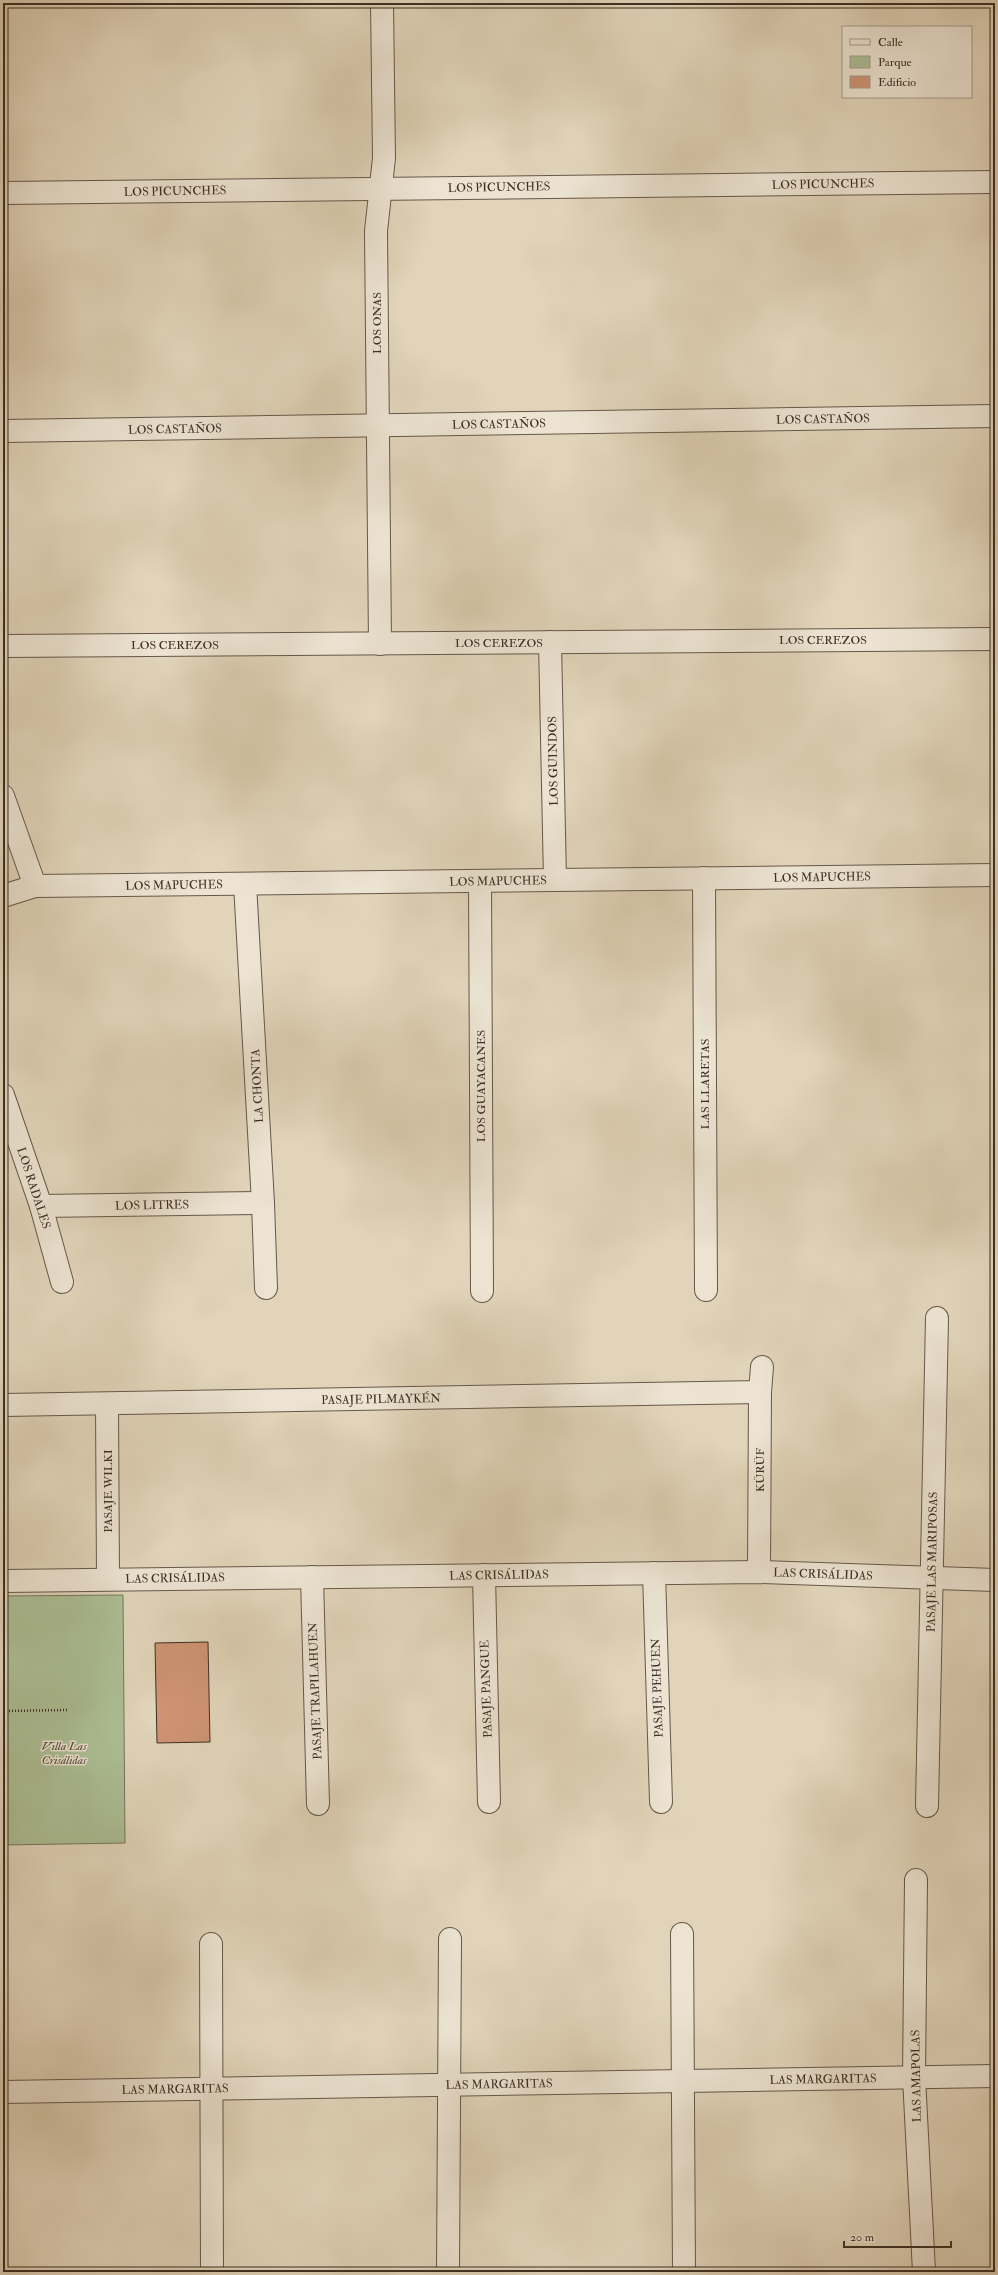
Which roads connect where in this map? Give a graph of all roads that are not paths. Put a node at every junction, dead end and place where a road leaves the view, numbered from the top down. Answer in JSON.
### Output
{"nodes":[{"id":1,"x":382,"y":3,"type":"edge"},
{"id":2,"x":995,"y":182,"type":"edge"},
{"id":3,"x":381,"y":189,"type":"junction"},
{"id":4,"x":3,"y":193,"type":"edge"},
{"id":5,"x":995,"y":416,"type":"edge"},
{"id":6,"x":377,"y":426,"type":"junction"},
{"id":7,"x":3,"y":431,"type":"edge"},
{"id":8,"x":995,"y":639,"type":"edge"},
{"id":9,"x":550,"y":642,"type":"junction"},
{"id":10,"x":380,"y":644,"type":"junction"},
{"id":11,"x":3,"y":646,"type":"edge"},
{"id":12,"x":3,"y":796,"type":"edge"},
{"id":13,"x":995,"y":875,"type":"edge"},
{"id":14,"x":704,"y":878,"type":"junction"},
{"id":15,"x":555,"y":880,"type":"junction"},
{"id":16,"x":480,"y":881,"type":"junction"},
{"id":17,"x":245,"y":884,"type":"junction"},
{"id":18,"x":34,"y":886,"type":"junction"},
{"id":19,"x":3,"y":896,"type":"edge"},
{"id":20,"x":3,"y":1095,"type":"edge"},
{"id":21,"x":263,"y":1203,"type":"junction"},
{"id":22,"x":41,"y":1206,"type":"junction"},
{"id":23,"x":62,"y":1282,"type":"dead end"},
{"id":24,"x":266,"y":1288,"type":"dead end"},
{"id":25,"x":706,"y":1290,"type":"dead end"},
{"id":26,"x":482,"y":1291,"type":"dead end"},
{"id":27,"x":937,"y":1318,"type":"dead end"},
{"id":28,"x":762,"y":1367,"type":"dead end"},
{"id":29,"x":760,"y":1392,"type":"junction"},
{"id":30,"x":107,"y":1404,"type":"junction"},
{"id":31,"x":3,"y":1405,"type":"edge"},
{"id":32,"x":759,"y":1572,"type":"junction"},
{"id":33,"x":654,"y":1573,"type":"junction"},
{"id":34,"x":484,"y":1575,"type":"junction"},
{"id":35,"x":312,"y":1577,"type":"junction"},
{"id":36,"x":932,"y":1578,"type":"junction"},
{"id":37,"x":108,"y":1579,"type":"junction"},
{"id":38,"x":995,"y":1580,"type":"edge"},
{"id":39,"x":3,"y":1581,"type":"edge"},
{"id":40,"x":489,"y":1802,"type":"dead end"},
{"id":41,"x":660,"y":1802,"type":"dead end"},
{"id":42,"x":318,"y":1804,"type":"dead end"},
{"id":43,"x":927,"y":1806,"type":"dead end"},
{"id":44,"x":916,"y":1880,"type":"dead end"},
{"id":45,"x":682,"y":1934,"type":"dead end"},
{"id":46,"x":450,"y":1939,"type":"dead end"},
{"id":47,"x":211,"y":1944,"type":"dead end"},
{"id":48,"x":995,"y":2076,"type":"edge"},
{"id":49,"x":914,"y":2077,"type":"junction"},
{"id":50,"x":682,"y":2081,"type":"junction"},
{"id":51,"x":448,"y":2085,"type":"junction"},
{"id":52,"x":212,"y":2089,"type":"junction"},
{"id":53,"x":3,"y":2092,"type":"edge"},
{"id":54,"x":212,"y":2272,"type":"edge"},
{"id":55,"x":448,"y":2272,"type":"edge"},
{"id":56,"x":684,"y":2272,"type":"edge"},
{"id":57,"x":924,"y":2272,"type":"edge"}],
"edges":[{"from":1,"to":3,"type":"street","name":"LOS ONAS"},
{"from":2,"to":3,"type":"street","name":"LOS PICUNCHES"},
{"from":3,"to":4,"type":"street","name":"LOS PICUNCHES"},
{"from":3,"to":6,"type":"street","name":"LOS ONAS"},
{"from":5,"to":6,"type":"street","name":"LOS CASTAÑOS"},
{"from":6,"to":7,"type":"street","name":"LOS CASTAÑOS"},
{"from":6,"to":10,"type":"street","name":"LOS ONAS"},
{"from":8,"to":9,"type":"street","name":"LOS CEREZOS"},
{"from":9,"to":10,"type":"street","name":"LOS CEREZOS"},
{"from":9,"to":15,"type":"street","name":"LOS GUINDOS"},
{"from":10,"to":11,"type":"street","name":"LOS CEREZOS"},
{"from":12,"to":18,"type":"street"},
{"from":13,"to":14,"type":"street","name":"LOS MAPUCHES"},
{"from":14,"to":15,"type":"street","name":"LOS MAPUCHES"},
{"from":14,"to":25,"type":"street","name":"LAS LLARETAS"},
{"from":15,"to":16,"type":"street","name":"LOS MAPUCHES"},
{"from":16,"to":17,"type":"street","name":"LOS MAPUCHES"},
{"from":16,"to":26,"type":"street","name":"LOS GUAYACANES"},
{"from":17,"to":18,"type":"street","name":"LOS MAPUCHES"},
{"from":17,"to":21,"type":"street","name":"LA CHONTA"},
{"from":18,"to":19,"type":"street","name":"LOS MAPUCHES"},
{"from":20,"to":22,"type":"street","name":"LOS RADALES"},
{"from":21,"to":22,"type":"street","name":"LOS LITRES"},
{"from":21,"to":24,"type":"street","name":"LA CHONTA"},
{"from":22,"to":23,"type":"street","name":"LOS RADALES"},
{"from":27,"to":36,"type":"street","name":"PASAJE LAS MARIPOSAS"},
{"from":28,"to":29,"type":"street","name":"KÜRÜF"},
{"from":29,"to":30,"type":"street","name":"PASAJE PILMAYKÉN"},
{"from":29,"to":32,"type":"street","name":"KÜRÜF"},
{"from":30,"to":31,"type":"street","name":"PASAJE PILMAYKÉN"},
{"from":30,"to":37,"type":"street","name":"PASAJE WILKI"},
{"from":32,"to":33,"type":"street","name":"LAS CRISÁLIDAS"},
{"from":32,"to":36,"type":"street","name":"LAS CRISÁLIDAS"},
{"from":33,"to":34,"type":"street","name":"LAS CRISÁLIDAS"},
{"from":33,"to":41,"type":"street","name":"PASAJE PEHUEN"},
{"from":34,"to":35,"type":"street","name":"LAS CRISÁLIDAS"},
{"from":34,"to":40,"type":"street","name":"PASAJE PANGUE"},
{"from":35,"to":37,"type":"street","name":"LAS CRISÁLIDAS"},
{"from":35,"to":42,"type":"street","name":"PASAJE TRAPILAHUEN"},
{"from":36,"to":38,"type":"street","name":"LAS CRISÁLIDAS"},
{"from":36,"to":43,"type":"street","name":"PASAJE LAS MARIPOSAS"},
{"from":37,"to":39,"type":"street","name":"LAS CRISÁLIDAS"},
{"from":44,"to":49,"type":"street","name":"LAS AMAPOLAS"},
{"from":45,"to":50,"type":"street"},
{"from":46,"to":51,"type":"street"},
{"from":47,"to":52,"type":"street"},
{"from":48,"to":49,"type":"street","name":"LAS MARGARITAS"},
{"from":49,"to":50,"type":"street","name":"LAS MARGARITAS"},
{"from":49,"to":57,"type":"street","name":"LAS AMAPOLAS"},
{"from":50,"to":51,"type":"street","name":"LAS MARGARITAS"},
{"from":50,"to":56,"type":"street"},
{"from":51,"to":52,"type":"street","name":"LAS MARGARITAS"},
{"from":51,"to":55,"type":"street"},
{"from":52,"to":53,"type":"street","name":"LAS MARGARITAS"},
{"from":52,"to":54,"type":"street"}]}
